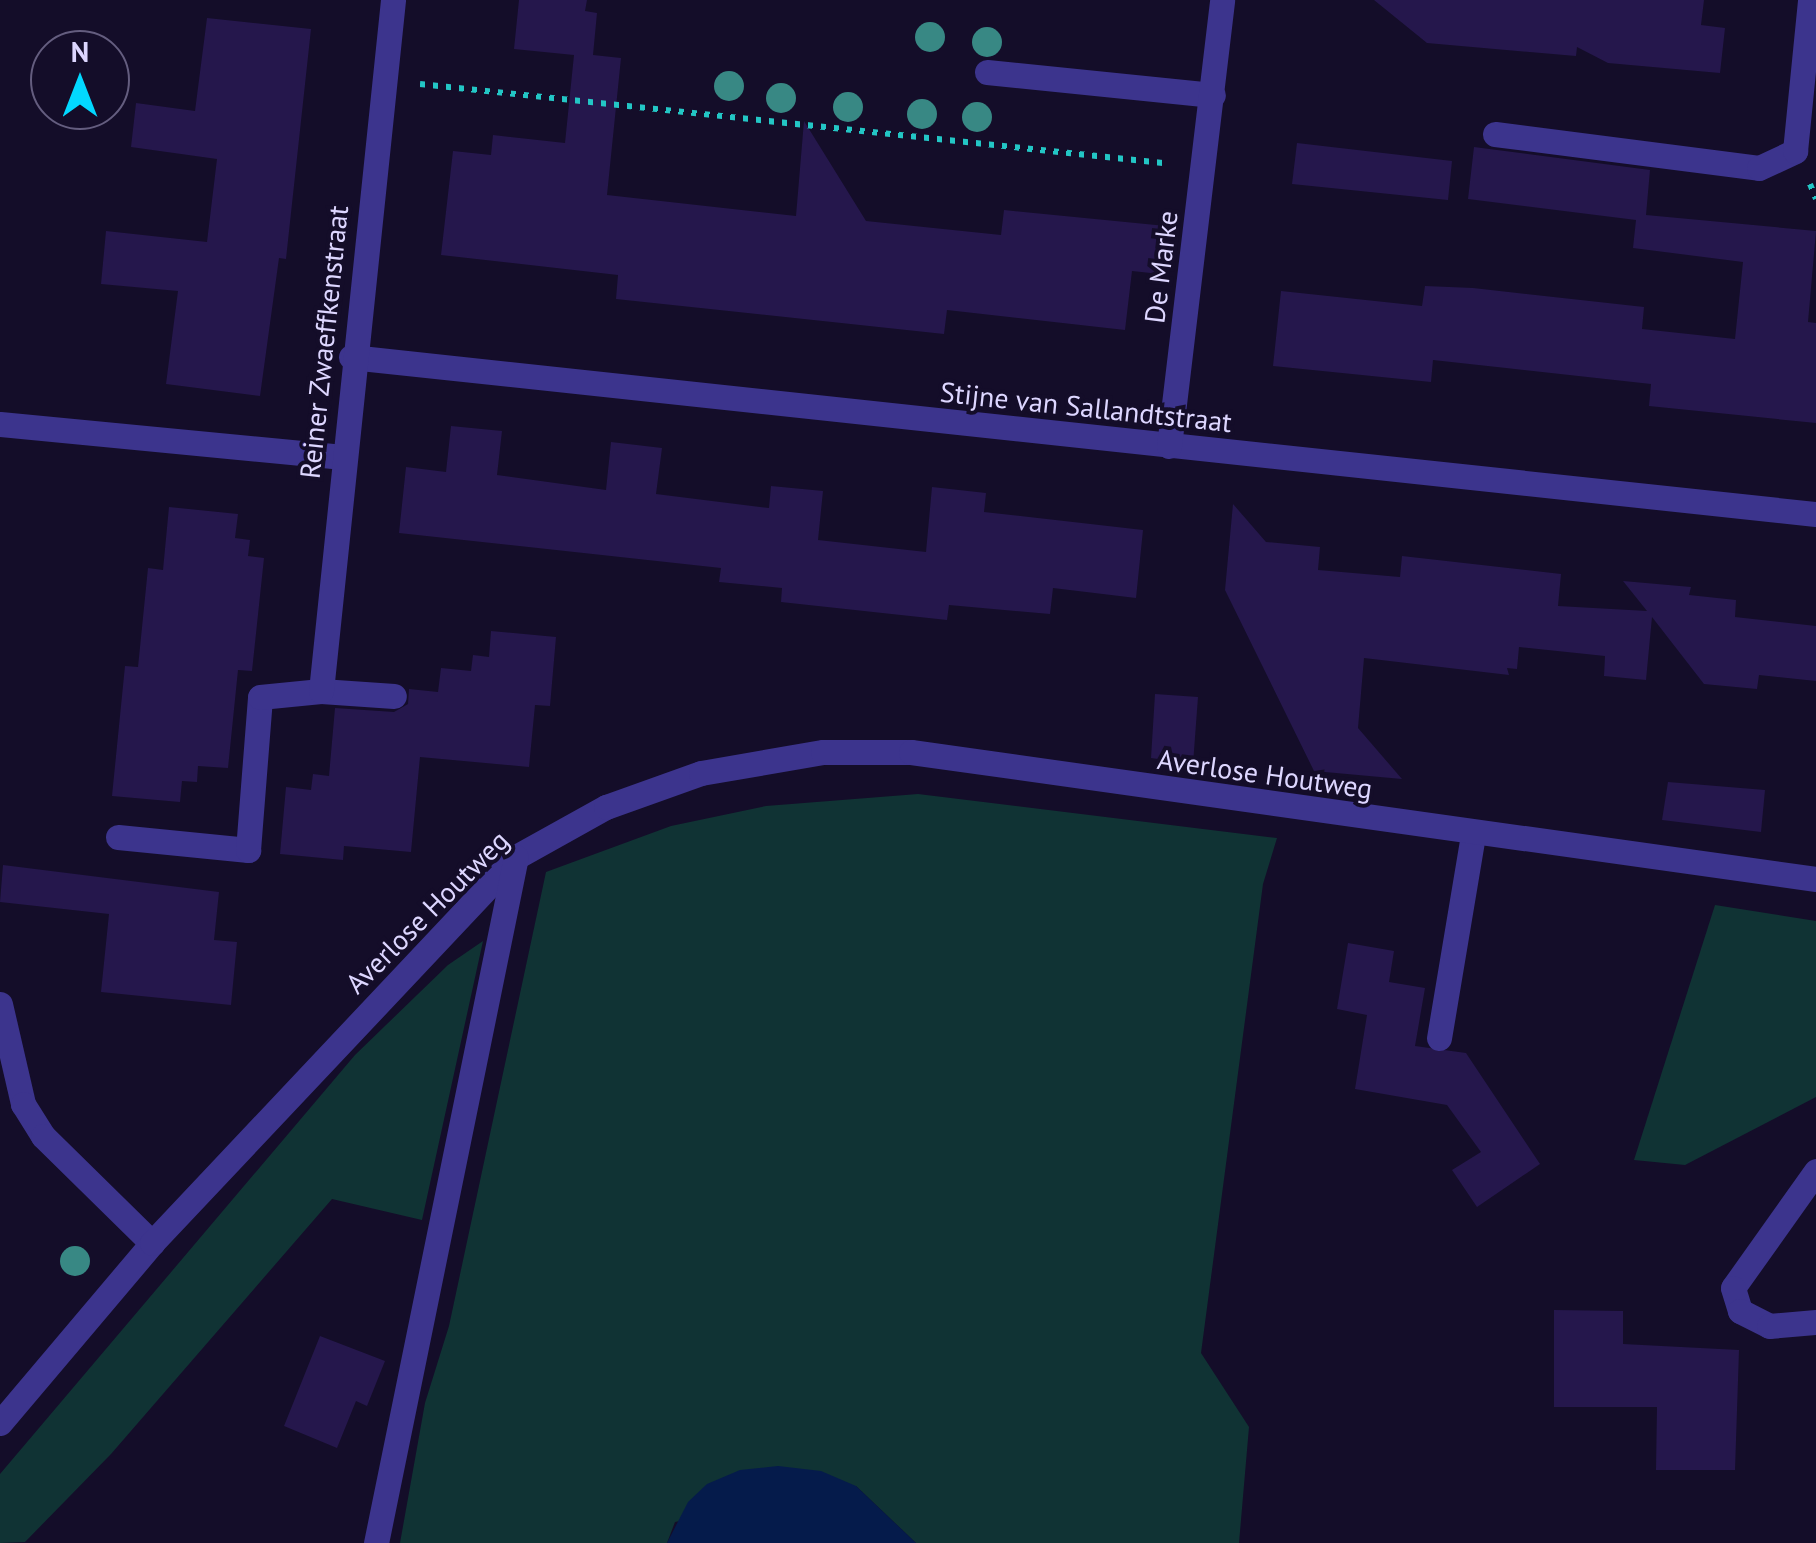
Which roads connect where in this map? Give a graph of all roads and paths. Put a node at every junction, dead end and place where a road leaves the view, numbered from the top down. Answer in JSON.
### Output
{"nodes":[{"id":1,"x":393,"y":0,"type":"edge"},
{"id":2,"x":1222,"y":0,"type":"edge"},
{"id":3,"x":1810,"y":0,"type":"edge"},
{"id":4,"x":987,"y":72,"type":"dead end"},
{"id":5,"x":384,"y":80,"type":"junction"},
{"id":6,"x":1212,"y":95,"type":"junction"},
{"id":7,"x":1495,"y":134,"type":"dead end"},
{"id":8,"x":1204,"y":167,"type":"junction"},
{"id":9,"x":351,"y":356,"type":"junction"},
{"id":10,"x":0,"y":424,"type":"edge"},
{"id":11,"x":1169,"y":446,"type":"junction"},
{"id":12,"x":340,"y":457,"type":"junction"},
{"id":13,"x":1816,"y":514,"type":"edge"},
{"id":14,"x":321,"y":691,"type":"junction"},
{"id":15,"x":394,"y":696,"type":"dead end"},
{"id":16,"x":1474,"y":835,"type":"junction"},
{"id":17,"x":118,"y":837,"type":"dead end"},
{"id":18,"x":516,"y":857,"type":"junction"},
{"id":19,"x":1816,"y":880,"type":"edge"},
{"id":20,"x":0,"y":1004,"type":"edge"},
{"id":21,"x":1440,"y":1038,"type":"dead end"},
{"id":22,"x":1816,"y":1171,"type":"edge"},
{"id":23,"x":152,"y":1243,"type":"junction"},
{"id":24,"x":1816,"y":1322,"type":"edge"},
{"id":25,"x":0,"y":1423,"type":"edge"},
{"id":26,"x":376,"y":1543,"type":"edge"}],
"edges":[{"from":1,"to":5,"type":"street","name":"Reiner Zwaeffkenstraat"},
{"from":2,"to":6,"type":"street","name":"De Marke"},
{"from":3,"to":7,"type":"street"},
{"from":4,"to":6,"type":"street"},
{"from":5,"to":8,"type":"path"},
{"from":5,"to":9,"type":"street","name":"Reiner Zwaeffkenstraat"},
{"from":6,"to":8,"type":"street","name":"De Marke"},
{"from":8,"to":11,"type":"street","name":"De Marke"},
{"from":9,"to":11,"type":"street","name":"Stijne van Sallandtstraat"},
{"from":9,"to":12,"type":"street","name":"Reiner Zwaeffkenstraat"},
{"from":10,"to":12,"type":"street"},
{"from":11,"to":13,"type":"street","name":"Stijne van Sallandtstraat"},
{"from":12,"to":14,"type":"street","name":"Reiner Zwaeffkenstraat"},
{"from":14,"to":15,"type":"street"},
{"from":14,"to":17,"type":"street"},
{"from":16,"to":18,"type":"street","name":"Averlose Houtweg"},
{"from":16,"to":19,"type":"street","name":"Averlose Houtweg"},
{"from":16,"to":21,"type":"street"},
{"from":18,"to":23,"type":"street","name":"Averlose Houtweg"},
{"from":18,"to":26,"type":"street"},
{"from":20,"to":23,"type":"street"},
{"from":22,"to":24,"type":"street"},
{"from":23,"to":25,"type":"street","name":"Averlose Houtweg"}]}
